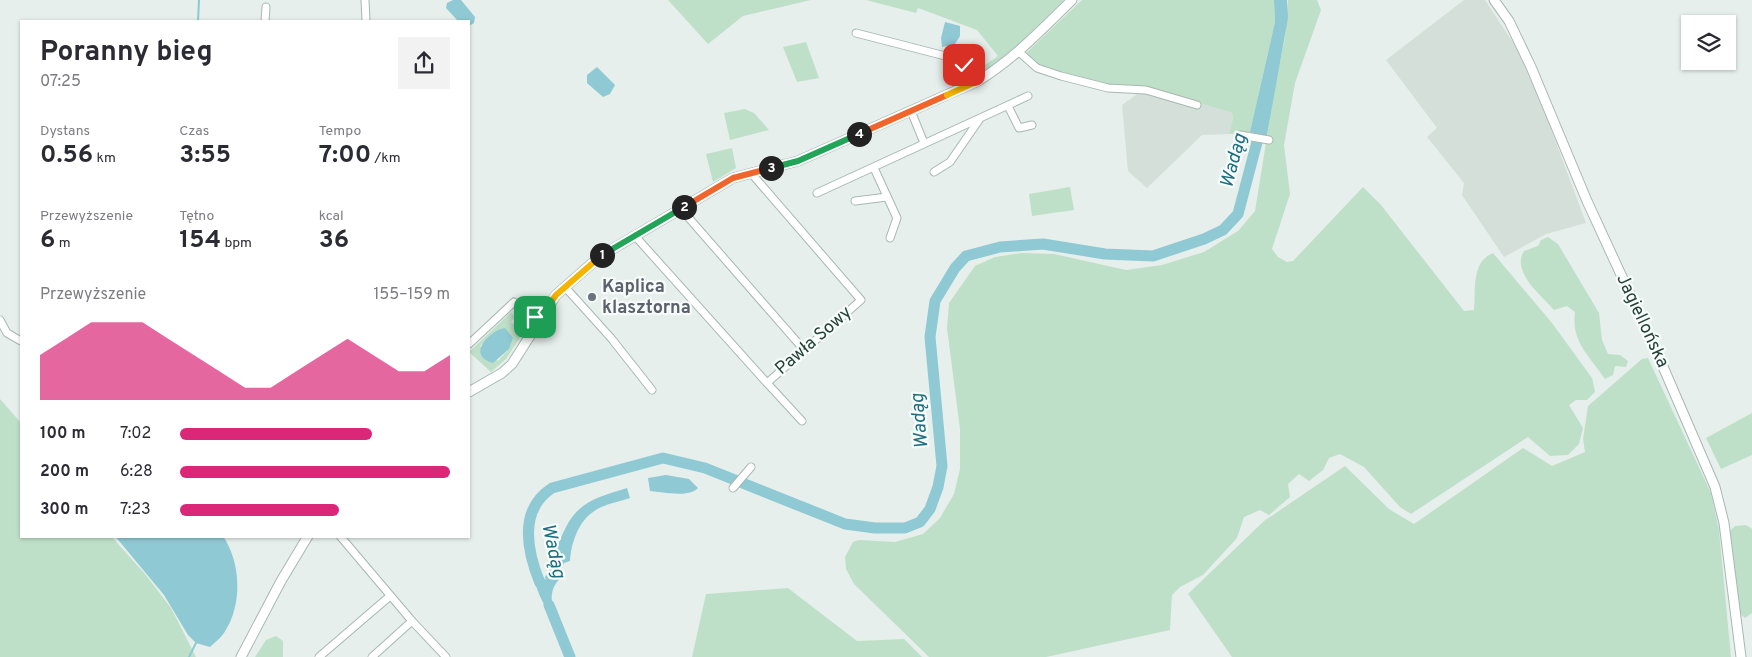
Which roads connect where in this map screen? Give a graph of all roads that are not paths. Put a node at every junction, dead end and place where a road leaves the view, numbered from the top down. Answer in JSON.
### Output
{"nodes":[{"id":1,"x":365,"y":0,"type":"edge"},
{"id":2,"x":1072,"y":0,"type":"edge"},
{"id":3,"x":1494,"y":0,"type":"edge"},
{"id":4,"x":266,"y":7,"type":"dead end"},
{"id":5,"x":265,"y":20,"type":"edge"},
{"id":6,"x":366,"y":20,"type":"edge"},
{"id":7,"x":856,"y":33,"type":"dead end"},
{"id":8,"x":1018,"y":52,"type":"junction"},
{"id":9,"x":978,"y":81,"type":"junction"},
{"id":10,"x":1028,"y":96,"type":"dead end"},
{"id":11,"x":1196,"y":105,"type":"dead end"},
{"id":12,"x":1008,"y":106,"type":"junction"},
{"id":13,"x":911,"y":111,"type":"junction"},
{"id":14,"x":979,"y":119,"type":"junction"},
{"id":15,"x":1032,"y":125,"type":"dead end"},
{"id":16,"x":956,"y":130,"type":"junction"},
{"id":17,"x":1240,"y":136,"type":"dead end"},
{"id":18,"x":1269,"y":140,"type":"dead end"},
{"id":19,"x":965,"y":141,"type":"junction"},
{"id":20,"x":924,"y":143,"type":"junction"},
{"id":21,"x":874,"y":168,"type":"junction"},
{"id":22,"x":934,"y":172,"type":"dead end"},
{"id":23,"x":751,"y":173,"type":"junction"},
{"id":24,"x":817,"y":193,"type":"dead end"},
{"id":25,"x":888,"y":198,"type":"junction"},
{"id":26,"x":855,"y":201,"type":"dead end"},
{"id":27,"x":682,"y":209,"type":"junction"},
{"id":28,"x":635,"y":236,"type":"junction"},
{"id":29,"x":890,"y":238,"type":"dead end"},
{"id":30,"x":565,"y":287,"type":"junction"},
{"id":31,"x":539,"y":319,"type":"junction"},
{"id":32,"x":0,"y":320,"type":"edge"},
{"id":33,"x":20,"y":340,"type":"edge"},
{"id":34,"x":470,"y":343,"type":"edge"},
{"id":35,"x":805,"y":351,"type":"junction"},
{"id":36,"x":767,"y":383,"type":"junction"},
{"id":37,"x":652,"y":390,"type":"dead end"},
{"id":38,"x":470,"y":391,"type":"edge"},
{"id":39,"x":802,"y":421,"type":"dead end"},
{"id":40,"x":751,"y":467,"type":"dead end"},
{"id":41,"x":733,"y":488,"type":"dead end"},
{"id":42,"x":307,"y":538,"type":"edge"},
{"id":43,"x":342,"y":538,"type":"edge"},
{"id":44,"x":390,"y":596,"type":"junction"},
{"id":45,"x":412,"y":621,"type":"junction"},
{"id":46,"x":241,"y":657,"type":"edge"},
{"id":47,"x":319,"y":657,"type":"edge"},
{"id":48,"x":372,"y":657,"type":"edge"},
{"id":49,"x":446,"y":657,"type":"edge"},
{"id":50,"x":1741,"y":657,"type":"edge"}],
"edges":[{"from":1,"to":6,"type":"street"},
{"from":2,"to":8,"type":"street"},
{"from":3,"to":50,"type":"street","name":"Jagiellońska"},
{"from":4,"to":5,"type":"street"},
{"from":7,"to":9,"type":"street"},
{"from":8,"to":9,"type":"street"},
{"from":8,"to":11,"type":"street"},
{"from":9,"to":13,"type":"street"},
{"from":10,"to":12,"type":"street"},
{"from":12,"to":14,"type":"street"},
{"from":12,"to":15,"type":"street"},
{"from":13,"to":20,"type":"street"},
{"from":13,"to":23,"type":"street"},
{"from":14,"to":16,"type":"street"},
{"from":14,"to":19,"type":"street"},
{"from":16,"to":19,"type":"street"},
{"from":16,"to":20,"type":"street"},
{"from":17,"to":18,"type":"street"},
{"from":19,"to":22,"type":"street"},
{"from":20,"to":21,"type":"street"},
{"from":21,"to":24,"type":"street"},
{"from":21,"to":25,"type":"street"},
{"from":23,"to":27,"type":"street"},
{"from":23,"to":35,"type":"street","name":"Pawła Sowy"},
{"from":25,"to":26,"type":"street"},
{"from":25,"to":29,"type":"street"},
{"from":27,"to":28,"type":"street"},
{"from":27,"to":35,"type":"street"},
{"from":28,"to":30,"type":"street"},
{"from":28,"to":36,"type":"street","name":"Pawła Sowy"},
{"from":30,"to":31,"type":"street"},
{"from":30,"to":37,"type":"street"},
{"from":31,"to":34,"type":"street"},
{"from":31,"to":38,"type":"street"},
{"from":32,"to":33,"type":"street"},
{"from":35,"to":36,"type":"street","name":"Pawła Sowy"},
{"from":36,"to":39,"type":"street"},
{"from":40,"to":41,"type":"street"},
{"from":42,"to":46,"type":"street"},
{"from":43,"to":44,"type":"street"},
{"from":44,"to":45,"type":"street"},
{"from":44,"to":47,"type":"street"},
{"from":45,"to":48,"type":"street"},
{"from":45,"to":49,"type":"street"}]}
